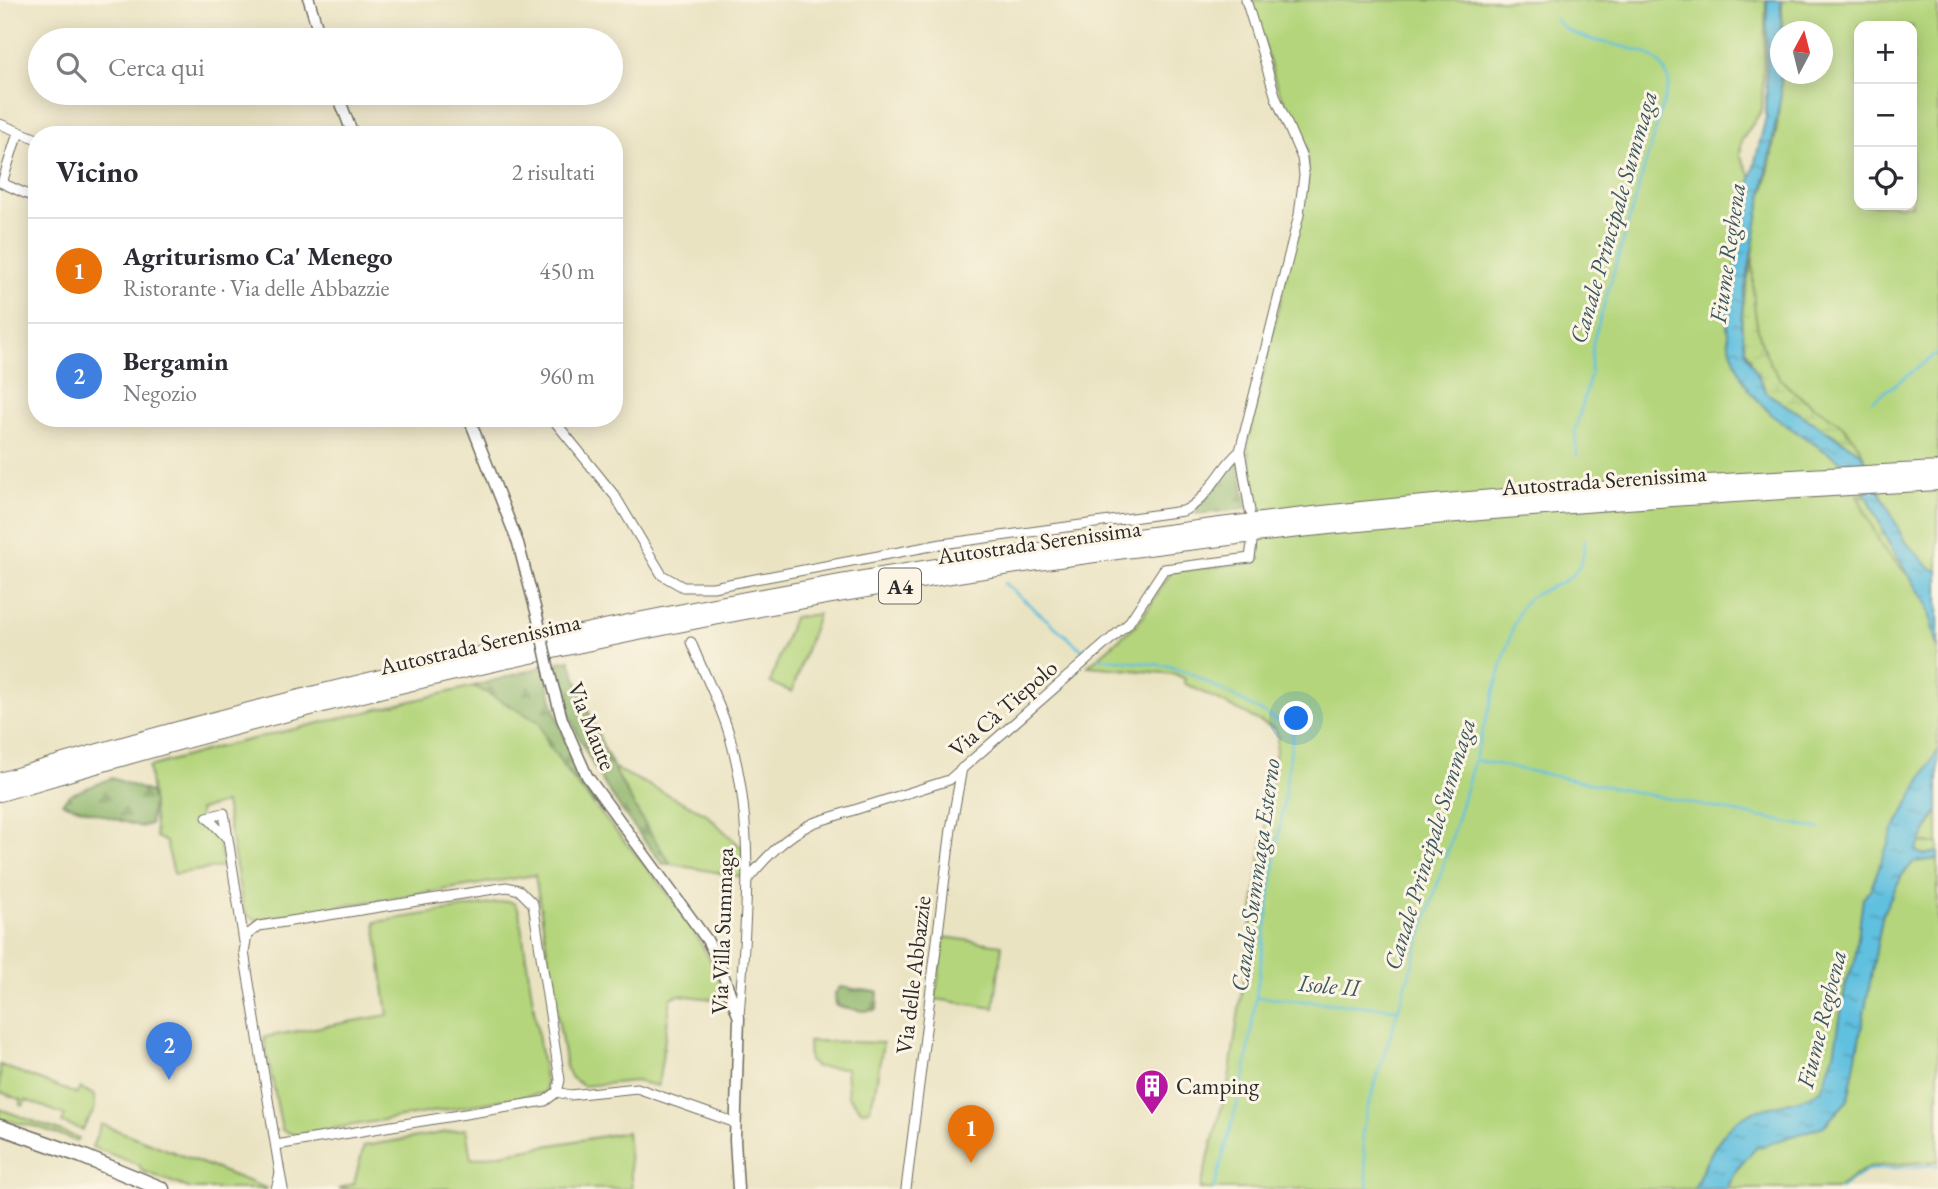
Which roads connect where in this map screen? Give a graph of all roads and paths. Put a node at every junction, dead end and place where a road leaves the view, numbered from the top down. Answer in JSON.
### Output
{"nodes":[{"id":1,"x":309,"y":0,"type":"edge"},
{"id":2,"x":1246,"y":0,"type":"edge"},
{"id":3,"x":317,"y":28,"type":"edge"},
{"id":4,"x":342,"y":105,"type":"edge"},
{"id":5,"x":0,"y":124,"type":"edge"},
{"id":6,"x":350,"y":126,"type":"edge"},
{"id":7,"x":22,"y":133,"type":"junction"},
{"id":8,"x":28,"y":135,"type":"edge"},
{"id":9,"x":1,"y":184,"type":"edge"},
{"id":10,"x":28,"y":195,"type":"edge"},
{"id":11,"x":472,"y":427,"type":"edge"},
{"id":12,"x":559,"y":427,"type":"edge"},
{"id":13,"x":1240,"y":451,"type":"junction"},
{"id":14,"x":1938,"y":470,"type":"edge"},
{"id":15,"x":1908,"y":478,"type":"junction"},
{"id":16,"x":1938,"y":482,"type":"edge"},
{"id":17,"x":1816,"y":483,"type":"junction"},
{"id":18,"x":1250,"y":511,"type":"dead end"},
{"id":19,"x":1252,"y":543,"type":"dead end"},
{"id":20,"x":691,"y":642,"type":"dead end"},
{"id":21,"x":962,"y":768,"type":"junction"},
{"id":22,"x":0,"y":780,"type":"edge"},
{"id":23,"x":0,"y":793,"type":"edge"},
{"id":24,"x":227,"y":838,"type":"dead end"},
{"id":25,"x":748,"y":879,"type":"junction"},
{"id":26,"x":244,"y":942,"type":"junction"},
{"id":27,"x":724,"y":975,"type":"junction"},
{"id":28,"x":742,"y":975,"type":"junction"},
{"id":29,"x":739,"y":1018,"type":"junction"},
{"id":30,"x":557,"y":1091,"type":"junction"},
{"id":31,"x":736,"y":1123,"type":"junction"},
{"id":32,"x":1,"y":1130,"type":"edge"},
{"id":33,"x":276,"y":1145,"type":"junction"},
{"id":34,"x":280,"y":1173,"type":"junction"},
{"id":35,"x":148,"y":1189,"type":"edge"},
{"id":36,"x":162,"y":1189,"type":"edge"},
{"id":37,"x":276,"y":1189,"type":"edge"},
{"id":38,"x":283,"y":1189,"type":"edge"},
{"id":39,"x":738,"y":1189,"type":"edge"},
{"id":40,"x":906,"y":1189,"type":"edge"}],
"edges":[{"from":1,"to":3,"type":"street"},
{"from":2,"to":13,"type":"street"},
{"from":4,"to":6,"type":"street"},
{"from":5,"to":7,"type":"street"},
{"from":7,"to":8,"type":"street"},
{"from":7,"to":9,"type":"street"},
{"from":9,"to":10,"type":"street"},
{"from":11,"to":27,"type":"street","name":"Via Maute","bridge":true},
{"from":12,"to":13,"type":"street"},
{"from":13,"to":18,"type":"street"},
{"from":14,"to":15,"type":"highway","name":"Autostrada Serenissima","number":"A4"},
{"from":15,"to":16,"type":"highway","name":"Autostrada Serenissima","number":"A4"},
{"from":15,"to":17,"type":"highway","name":"Autostrada Serenissima","number":"A4"},
{"from":17,"to":22,"type":"highway","name":"Autostrada Serenissima","number":"A4"},
{"from":17,"to":23,"type":"highway","name":"Autostrada Serenissima","number":"A4"},
{"from":19,"to":21,"type":"street","name":"Via Cà Tiepolo"},
{"from":20,"to":25,"type":"street","name":"Via Villa Summaga"},
{"from":21,"to":25,"type":"street","name":"Via Cà Tiepolo"},
{"from":21,"to":40,"type":"street","name":"Via delle Abbazzie"},
{"from":24,"to":26,"type":"street"},
{"from":25,"to":28,"type":"street","name":"Via Villa Summaga"},
{"from":26,"to":30,"type":"street"},
{"from":26,"to":33,"type":"street"},
{"from":27,"to":28,"type":"street"},
{"from":27,"to":29,"type":"street","name":"Via Maute"},
{"from":28,"to":29,"type":"street","name":"Via Villa Summaga"},
{"from":29,"to":31,"type":"street","name":"Via Villa Summaga"},
{"from":30,"to":31,"type":"street"},
{"from":30,"to":33,"type":"street"},
{"from":31,"to":39,"type":"street","name":"Via Villa Summaga"},
{"from":32,"to":35,"type":"main road"},
{"from":32,"to":36,"type":"main road"},
{"from":33,"to":34,"type":"street"},
{"from":34,"to":37,"type":"street"},
{"from":34,"to":38,"type":"street"}]}
